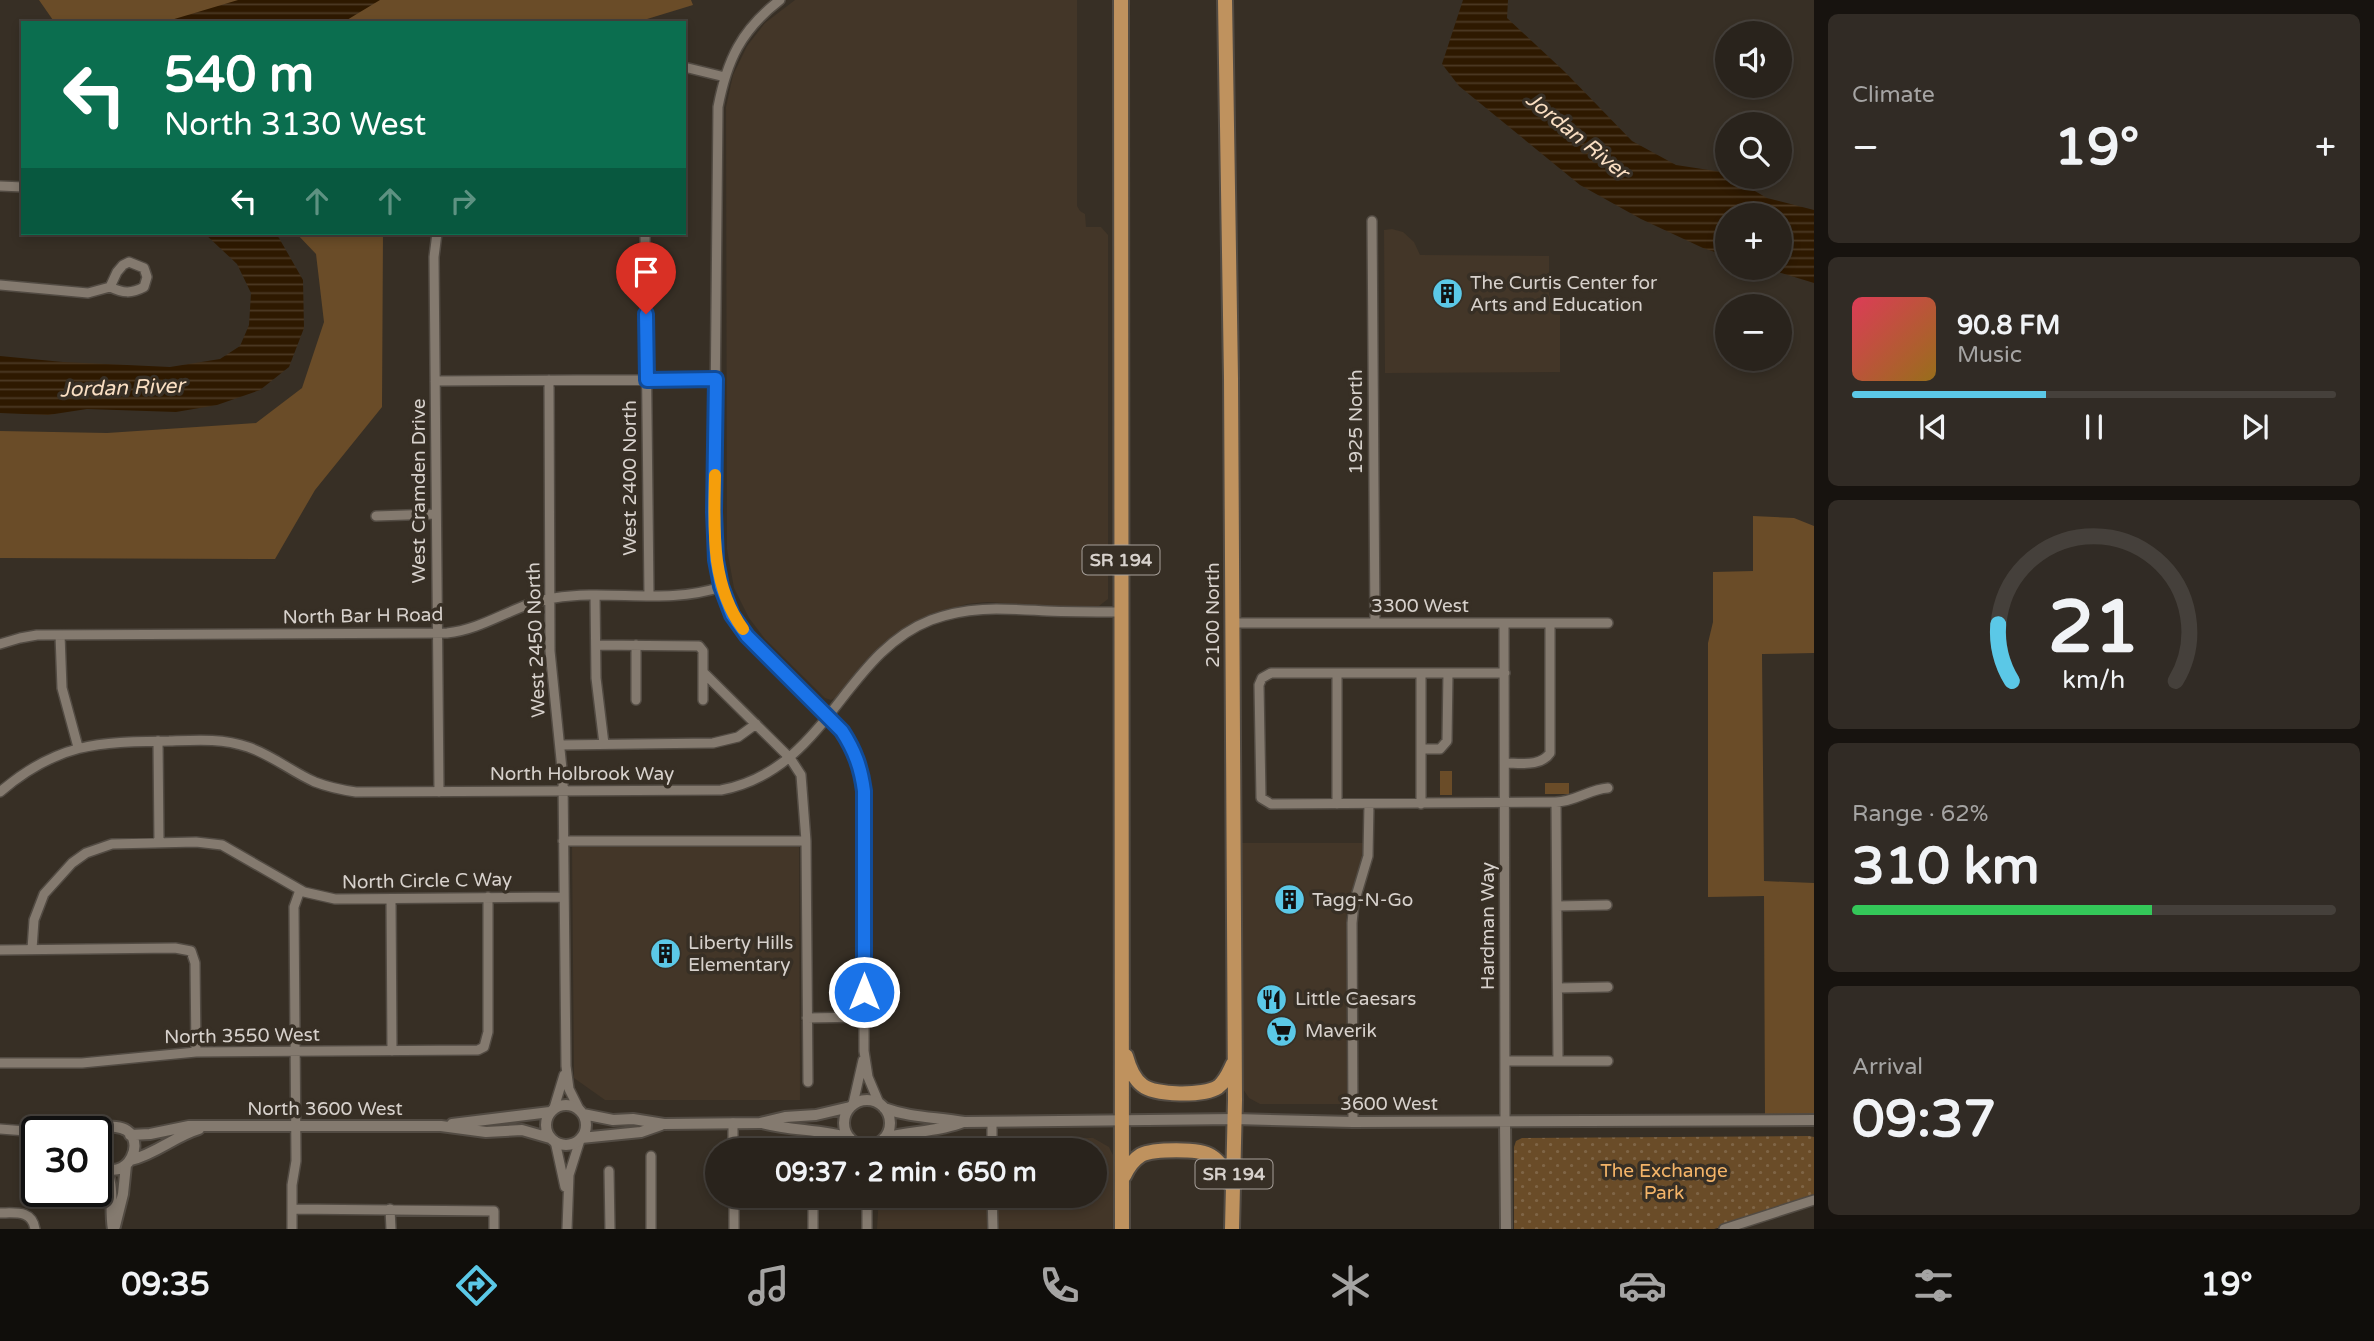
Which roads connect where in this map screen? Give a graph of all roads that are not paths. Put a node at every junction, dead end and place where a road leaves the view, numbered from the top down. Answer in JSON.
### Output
{"nodes":[{"id":1,"x":780,"y":0,"type":"edge"},
{"id":2,"x":1121,"y":0,"type":"edge"},
{"id":3,"x":1225,"y":1,"type":"edge"},
{"id":4,"x":686,"y":67,"type":"edge"},
{"id":5,"x":725,"y":76,"type":"junction"},
{"id":6,"x":0,"y":186,"type":"edge"},
{"id":7,"x":21,"y":187,"type":"edge"},
{"id":8,"x":1371,"y":221,"type":"dead end"},
{"id":9,"x":437,"y":235,"type":"edge"},
{"id":10,"x":645,"y":235,"type":"edge"},
{"id":11,"x":0,"y":285,"type":"edge"},
{"id":12,"x":110,"y":287,"type":"dead end"},
{"id":13,"x":716,"y":379,"type":"junction"},
{"id":14,"x":549,"y":380,"type":"junction"},
{"id":15,"x":647,"y":380,"type":"junction"},
{"id":16,"x":435,"y":381,"type":"junction"},
{"id":17,"x":436,"y":514,"type":"junction"},
{"id":18,"x":376,"y":516,"type":"dead end"},
{"id":19,"x":721,"y":586,"type":"junction"},
{"id":20,"x":595,"y":596,"type":"junction"},
{"id":21,"x":649,"y":596,"type":"junction"},
{"id":22,"x":551,"y":598,"type":"junction"},
{"id":23,"x":1121,"y":612,"type":"junction"},
{"id":24,"x":1232,"y":623,"type":"junction"},
{"id":25,"x":1374,"y":623,"type":"junction"},
{"id":26,"x":1504,"y":623,"type":"junction"},
{"id":27,"x":1550,"y":623,"type":"junction"},
{"id":28,"x":1608,"y":623,"type":"dead end"},
{"id":29,"x":437,"y":633,"type":"junction"},
{"id":30,"x":60,"y":635,"type":"junction"},
{"id":31,"x":0,"y":644,"type":"edge"},
{"id":32,"x":596,"y":645,"type":"junction"},
{"id":33,"x":636,"y":645,"type":"junction"},
{"id":34,"x":704,"y":672,"type":"junction"},
{"id":35,"x":1338,"y":673,"type":"junction"},
{"id":36,"x":1421,"y":673,"type":"junction"},
{"id":37,"x":1448,"y":673,"type":"junction"},
{"id":38,"x":1505,"y":673,"type":"junction"},
{"id":39,"x":636,"y":700,"type":"dead end"},
{"id":40,"x":703,"y":700,"type":"dead end"},
{"id":41,"x":828,"y":718,"type":"junction"},
{"id":42,"x":756,"y":724,"type":"junction"},
{"id":43,"x":158,"y":741,"type":"junction"},
{"id":44,"x":604,"y":744,"type":"junction"},
{"id":45,"x":560,"y":745,"type":"junction"},
{"id":46,"x":78,"y":747,"type":"junction"},
{"id":47,"x":1421,"y":749,"type":"junction"},
{"id":48,"x":790,"y":758,"type":"junction"},
{"id":49,"x":1505,"y":763,"type":"junction"},
{"id":50,"x":1608,"y":788,"type":"dead end"},
{"id":51,"x":563,"y":791,"type":"junction"},
{"id":52,"x":0,"y":792,"type":"edge"},
{"id":53,"x":439,"y":792,"type":"junction"},
{"id":54,"x":1556,"y":802,"type":"junction"},
{"id":55,"x":1505,"y":803,"type":"junction"},
{"id":56,"x":1337,"y":804,"type":"junction"},
{"id":57,"x":1369,"y":804,"type":"junction"},
{"id":58,"x":1421,"y":804,"type":"junction"},
{"id":59,"x":563,"y":841,"type":"junction"},
{"id":60,"x":806,"y":841,"type":"junction"},
{"id":61,"x":159,"y":842,"type":"junction"},
{"id":62,"x":300,"y":890,"type":"junction"},
{"id":63,"x":488,"y":897,"type":"junction"},
{"id":64,"x":564,"y":897,"type":"junction"},
{"id":65,"x":391,"y":899,"type":"junction"},
{"id":66,"x":1557,"y":905,"type":"junction"},
{"id":67,"x":1607,"y":905,"type":"dead end"},
{"id":68,"x":32,"y":949,"type":"junction"},
{"id":69,"x":0,"y":950,"type":"edge"},
{"id":70,"x":1608,"y":987,"type":"dead end"},
{"id":71,"x":1558,"y":988,"type":"junction"},
{"id":72,"x":864,"y":1017,"type":"junction"},
{"id":73,"x":807,"y":1018,"type":"junction"},
{"id":74,"x":1123,"y":1045,"type":"junction"},
{"id":75,"x":392,"y":1051,"type":"junction"},
{"id":76,"x":864,"y":1051,"type":"junction"},
{"id":77,"x":195,"y":1052,"type":"junction"},
{"id":78,"x":295,"y":1052,"type":"junction"},
{"id":79,"x":1234,"y":1058,"type":"junction"},
{"id":80,"x":1505,"y":1061,"type":"junction"},
{"id":81,"x":1558,"y":1061,"type":"junction"},
{"id":82,"x":1608,"y":1061,"type":"dead end"},
{"id":83,"x":0,"y":1063,"type":"edge"},
{"id":84,"x":566,"y":1066,"type":"junction"},
{"id":85,"x":808,"y":1082,"type":"dead end"},
{"id":86,"x":852,"y":1106,"type":"junction"},
{"id":87,"x":881,"y":1106,"type":"junction"},
{"id":88,"x":552,"y":1110,"type":"junction"},
{"id":89,"x":581,"y":1111,"type":"junction"},
{"id":90,"x":1235,"y":1119,"type":"junction"},
{"id":91,"x":1123,"y":1120,"type":"junction"},
{"id":92,"x":1505,"y":1120,"type":"junction"},
{"id":93,"x":1814,"y":1120,"type":"edge"},
{"id":94,"x":964,"y":1122,"type":"junction"},
{"id":95,"x":992,"y":1122,"type":"junction"},
{"id":96,"x":1353,"y":1122,"type":"junction"},
{"id":97,"x":733,"y":1123,"type":"junction"},
{"id":98,"x":760,"y":1123,"type":"junction"},
{"id":99,"x":664,"y":1124,"type":"junction"},
{"id":100,"x":441,"y":1126,"type":"junction"},
{"id":101,"x":296,"y":1127,"type":"junction"},
{"id":102,"x":209,"y":1128,"type":"junction"},
{"id":103,"x":0,"y":1129,"type":"edge"},
{"id":104,"x":112,"y":1129,"type":"edge"},
{"id":105,"x":21,"y":1131,"type":"edge"},
{"id":106,"x":130,"y":1135,"type":"junction"},
{"id":107,"x":733,"y":1138,"type":"edge"},
{"id":108,"x":841,"y":1138,"type":"edge"},
{"id":109,"x":850,"y":1138,"type":"edge"},
{"id":110,"x":883,"y":1138,"type":"edge"},
{"id":111,"x":892,"y":1138,"type":"edge"},
{"id":112,"x":992,"y":1138,"type":"edge"},
{"id":113,"x":553,"y":1139,"type":"junction"},
{"id":114,"x":580,"y":1139,"type":"junction"},
{"id":115,"x":651,"y":1156,"type":"dead end"},
{"id":116,"x":128,"y":1163,"type":"junction"},
{"id":117,"x":112,"y":1168,"type":"edge"},
{"id":118,"x":609,"y":1171,"type":"dead end"},
{"id":119,"x":1123,"y":1180,"type":"junction"},
{"id":120,"x":1233,"y":1192,"type":"junction"},
{"id":121,"x":567,"y":1200,"type":"junction"},
{"id":122,"x":1814,"y":1200,"type":"edge"},
{"id":123,"x":110,"y":1207,"type":"edge"},
{"id":124,"x":734,"y":1208,"type":"edge"},
{"id":125,"x":813,"y":1208,"type":"edge"},
{"id":126,"x":867,"y":1208,"type":"edge"},
{"id":127,"x":992,"y":1208,"type":"edge"},
{"id":128,"x":292,"y":1209,"type":"junction"},
{"id":129,"x":390,"y":1209,"type":"junction"},
{"id":130,"x":0,"y":1213,"type":"edge"},
{"id":131,"x":35,"y":1229,"type":"edge"},
{"id":132,"x":114,"y":1229,"type":"edge"},
{"id":133,"x":292,"y":1229,"type":"edge"},
{"id":134,"x":391,"y":1229,"type":"edge"},
{"id":135,"x":494,"y":1229,"type":"edge"},
{"id":136,"x":567,"y":1229,"type":"edge"},
{"id":137,"x":610,"y":1229,"type":"edge"},
{"id":138,"x":651,"y":1229,"type":"edge"},
{"id":139,"x":734,"y":1229,"type":"edge"},
{"id":140,"x":813,"y":1229,"type":"edge"},
{"id":141,"x":867,"y":1229,"type":"edge"},
{"id":142,"x":993,"y":1229,"type":"edge"},
{"id":143,"x":1122,"y":1229,"type":"edge"},
{"id":144,"x":1233,"y":1229,"type":"edge"},
{"id":145,"x":1506,"y":1229,"type":"edge"},
{"id":146,"x":1724,"y":1229,"type":"edge"}],
"edges":[{"from":1,"to":5,"type":"street"},
{"from":2,"to":23,"type":"highway","number":"SR 194"},
{"from":3,"to":24,"type":"highway","name":"2100 North","number":"SR 194"},
{"from":4,"to":5,"type":"street"},
{"from":5,"to":13,"type":"street"},
{"from":6,"to":7,"type":"street"},
{"from":8,"to":25,"type":"street","name":"1925 North"},
{"from":9,"to":16,"type":"street","name":"West Cramden Drive"},
{"from":10,"to":15,"type":"street","name":"West 2400 North"},
{"from":11,"to":12,"type":"street"},
{"from":13,"to":15,"type":"street"},
{"from":13,"to":19,"type":"street"},
{"from":14,"to":15,"type":"street"},
{"from":14,"to":16,"type":"street"},
{"from":14,"to":22,"type":"street","name":"West 2450 North"},
{"from":15,"to":21,"type":"street","name":"West 2400 North"},
{"from":16,"to":17,"type":"street","name":"West Cramden Drive"},
{"from":17,"to":18,"type":"street"},
{"from":17,"to":29,"type":"street","name":"West Cramden Drive"},
{"from":19,"to":21,"type":"street","name":"North Bar H Road"},
{"from":19,"to":41,"type":"street"},
{"from":20,"to":21,"type":"street","name":"North Bar H Road"},
{"from":20,"to":22,"type":"street","name":"North Bar H Road"},
{"from":20,"to":32,"type":"street"},
{"from":22,"to":29,"type":"street","name":"North Bar H Road"},
{"from":22,"to":45,"type":"street","name":"West 2450 North"},
{"from":23,"to":41,"type":"street","name":"North Holbrook Way"},
{"from":23,"to":74,"type":"highway","number":"SR 194"},
{"from":24,"to":25,"type":"street","name":"3300 West"},
{"from":24,"to":79,"type":"highway","name":"2100 North","number":"SR 194"},
{"from":25,"to":26,"type":"street","name":"3300 West"},
{"from":26,"to":27,"type":"street","name":"3300 West"},
{"from":26,"to":38,"type":"street","name":"Hardman Way"},
{"from":27,"to":28,"type":"street","name":"3300 West"},
{"from":27,"to":49,"type":"street"},
{"from":29,"to":30,"type":"street","name":"North Bar H Road"},
{"from":29,"to":53,"type":"street","name":"West Cramden Drive"},
{"from":30,"to":31,"type":"street","name":"North Bar H Road"},
{"from":30,"to":46,"type":"street"},
{"from":32,"to":33,"type":"street"},
{"from":32,"to":44,"type":"street"},
{"from":33,"to":34,"type":"street"},
{"from":33,"to":39,"type":"street"},
{"from":34,"to":40,"type":"street"},
{"from":34,"to":42,"type":"street"},
{"from":35,"to":36,"type":"street"},
{"from":35,"to":56,"type":"street"},
{"from":35,"to":56,"type":"street"},
{"from":36,"to":37,"type":"street"},
{"from":36,"to":47,"type":"street"},
{"from":37,"to":38,"type":"street"},
{"from":37,"to":47,"type":"street"},
{"from":38,"to":49,"type":"street","name":"Hardman Way"},
{"from":41,"to":48,"type":"street","name":"North Holbrook Way"},
{"from":41,"to":72,"type":"street"},
{"from":42,"to":44,"type":"street"},
{"from":42,"to":48,"type":"street"},
{"from":43,"to":46,"type":"street","name":"North Holbrook Way"},
{"from":43,"to":53,"type":"street","name":"North Holbrook Way"},
{"from":43,"to":61,"type":"street"},
{"from":44,"to":45,"type":"street"},
{"from":45,"to":51,"type":"street","name":"West 2450 North"},
{"from":46,"to":52,"type":"street","name":"North Holbrook Way"},
{"from":47,"to":58,"type":"street"},
{"from":48,"to":51,"type":"street","name":"North Holbrook Way"},
{"from":48,"to":60,"type":"street"},
{"from":49,"to":55,"type":"street","name":"Hardman Way"},
{"from":50,"to":54,"type":"street"},
{"from":51,"to":53,"type":"street","name":"North Holbrook Way"},
{"from":51,"to":59,"type":"street","name":"West 2450 North"},
{"from":54,"to":55,"type":"street"},
{"from":54,"to":66,"type":"street"},
{"from":55,"to":58,"type":"street"},
{"from":55,"to":80,"type":"street","name":"Hardman Way"},
{"from":56,"to":57,"type":"street"},
{"from":57,"to":58,"type":"street"},
{"from":57,"to":96,"type":"street"},
{"from":59,"to":60,"type":"street"},
{"from":59,"to":64,"type":"street","name":"West 2450 North"},
{"from":60,"to":73,"type":"street"},
{"from":61,"to":62,"type":"street","name":"North Circle C Way"},
{"from":61,"to":68,"type":"street","name":"North Circle C Way"},
{"from":62,"to":65,"type":"street","name":"North Circle C Way"},
{"from":62,"to":78,"type":"street"},
{"from":63,"to":64,"type":"street","name":"North Circle C Way"},
{"from":63,"to":65,"type":"street","name":"North Circle C Way"},
{"from":63,"to":75,"type":"street","name":"North 3550 West"},
{"from":64,"to":84,"type":"street","name":"West 2450 North"},
{"from":65,"to":75,"type":"street"},
{"from":66,"to":67,"type":"street"},
{"from":66,"to":71,"type":"street"},
{"from":68,"to":69,"type":"street"},
{"from":68,"to":77,"type":"street"},
{"from":70,"to":71,"type":"street"},
{"from":71,"to":81,"type":"street"},
{"from":72,"to":73,"type":"street"},
{"from":72,"to":76,"type":"street"},
{"from":73,"to":85,"type":"street"},
{"from":74,"to":79,"type":"highway"},
{"from":74,"to":91,"type":"highway","number":"SR 194"},
{"from":75,"to":78,"type":"street","name":"North 3550 West"},
{"from":76,"to":86,"type":"street"},
{"from":76,"to":87,"type":"street"},
{"from":77,"to":78,"type":"street","name":"North 3550 West"},
{"from":77,"to":83,"type":"street","name":"North 3550 West"},
{"from":78,"to":101,"type":"street"},
{"from":79,"to":90,"type":"highway","name":"2100 North","number":"SR 194"},
{"from":80,"to":81,"type":"street"},
{"from":80,"to":92,"type":"street","name":"Hardman Way"},
{"from":81,"to":82,"type":"street"},
{"from":84,"to":88,"type":"street","name":"West 2450 North"},
{"from":84,"to":89,"type":"street","name":"West 2450 North"},
{"from":86,"to":87,"type":"street"},
{"from":86,"to":98,"type":"street"},
{"from":86,"to":109,"type":"street"},
{"from":87,"to":94,"type":"street"},
{"from":87,"to":110,"type":"street"},
{"from":88,"to":89,"type":"street"},
{"from":88,"to":100,"type":"street","name":"North 3600 West"},
{"from":88,"to":113,"type":"street"},
{"from":89,"to":99,"type":"street"},
{"from":89,"to":114,"type":"street"},
{"from":90,"to":91,"type":"street","name":"3600 West"},
{"from":90,"to":96,"type":"street","name":"3600 West"},
{"from":90,"to":120,"type":"highway","name":"2100 North","number":"SR 194"},
{"from":91,"to":95,"type":"street","name":"3600 West"},
{"from":91,"to":119,"type":"highway","number":"SR 194"},
{"from":92,"to":93,"type":"street","name":"3600 West"},
{"from":92,"to":96,"type":"street","name":"3600 West"},
{"from":92,"to":145,"type":"street","name":"Hardman Way"},
{"from":94,"to":95,"type":"street","name":"3600 West"},
{"from":94,"to":111,"type":"street"},
{"from":95,"to":112,"type":"street"},
{"from":97,"to":98,"type":"street"},
{"from":97,"to":99,"type":"street"},
{"from":97,"to":107,"type":"street"},
{"from":98,"to":108,"type":"street"},
{"from":99,"to":114,"type":"street"},
{"from":100,"to":101,"type":"street","name":"North 3600 West"},
{"from":100,"to":113,"type":"street","name":"North 3600 West"},
{"from":101,"to":102,"type":"street","name":"North 3600 West"},
{"from":101,"to":128,"type":"street"},
{"from":102,"to":106,"type":"street","name":"North 3600 West"},
{"from":102,"to":116,"type":"street","name":"North 3600 West"},
{"from":103,"to":105,"type":"street"},
{"from":104,"to":106,"type":"street","name":"North 3600 West"},
{"from":106,"to":116,"type":"street"},
{"from":113,"to":114,"type":"street"},
{"from":113,"to":121,"type":"street"},
{"from":114,"to":121,"type":"street"},
{"from":115,"to":138,"type":"street"},
{"from":116,"to":117,"type":"street","name":"North 3600 West"},
{"from":116,"to":132,"type":"street"},
{"from":118,"to":137,"type":"street"},
{"from":119,"to":120,"type":"highway"},
{"from":119,"to":143,"type":"highway","number":"SR 194"},
{"from":120,"to":144,"type":"highway","name":"2100 North","number":"SR 194"},
{"from":121,"to":136,"type":"street"},
{"from":122,"to":146,"type":"street"},
{"from":123,"to":132,"type":"street"},
{"from":124,"to":139,"type":"street"},
{"from":125,"to":140,"type":"street"},
{"from":126,"to":141,"type":"street"},
{"from":127,"to":142,"type":"street"},
{"from":128,"to":129,"type":"street"},
{"from":128,"to":133,"type":"street"},
{"from":129,"to":134,"type":"street"},
{"from":129,"to":135,"type":"street"},
{"from":130,"to":131,"type":"street"}]}
